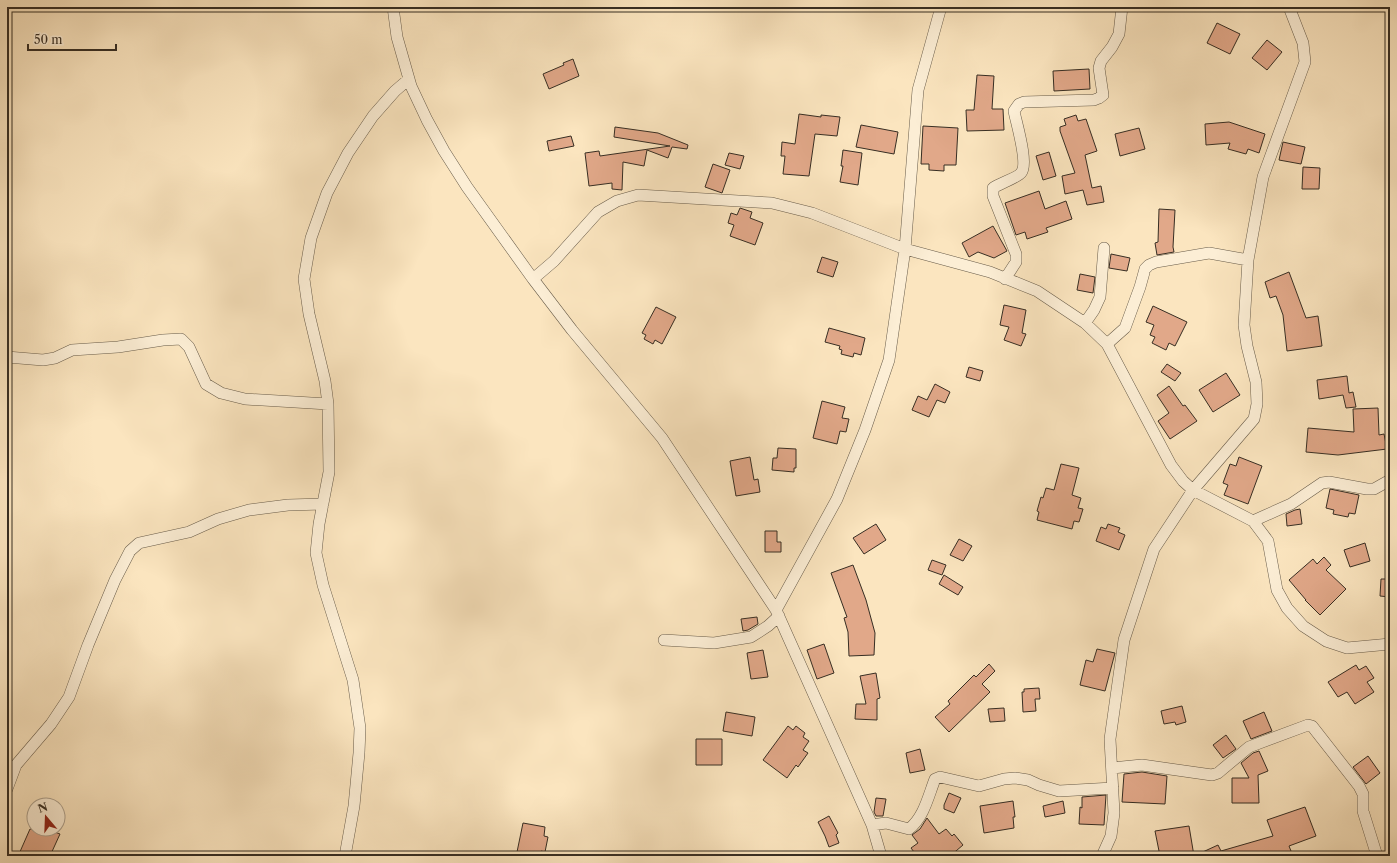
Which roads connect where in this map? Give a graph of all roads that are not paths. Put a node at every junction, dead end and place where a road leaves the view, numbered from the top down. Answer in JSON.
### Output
{"nodes":[{"id":1,"x":393,"y":7,"type":"edge"},
{"id":2,"x":941,"y":7,"type":"edge"},
{"id":3,"x":1122,"y":7,"type":"edge"},
{"id":4,"x":1289,"y":7,"type":"edge"},
{"id":5,"x":409,"y":79,"type":"junction"},
{"id":6,"x":1104,"y":248,"type":"dead end"},
{"id":7,"x":905,"y":249,"type":"junction"},
{"id":8,"x":1248,"y":260,"type":"junction"},
{"id":9,"x":533,"y":279,"type":"junction"},
{"id":10,"x":1005,"y":279,"type":"junction"},
{"id":11,"x":1085,"y":323,"type":"junction"},
{"id":12,"x":1107,"y":344,"type":"junction"},
{"id":13,"x":7,"y":357,"type":"edge"},
{"id":14,"x":328,"y":404,"type":"junction"},
{"id":15,"x":1390,"y":480,"type":"edge"},
{"id":16,"x":1193,"y":490,"type":"junction"},
{"id":17,"x":323,"y":504,"type":"junction"},
{"id":18,"x":1254,"y":521,"type":"junction"},
{"id":19,"x":778,"y":613,"type":"junction"},
{"id":20,"x":664,"y":640,"type":"dead end"},
{"id":21,"x":1390,"y":644,"type":"edge"},
{"id":22,"x":1112,"y":768,"type":"junction"},
{"id":23,"x":1113,"y":788,"type":"junction"},
{"id":24,"x":7,"y":789,"type":"edge"},
{"id":25,"x":872,"y":825,"type":"junction"},
{"id":26,"x":345,"y":856,"type":"edge"},
{"id":27,"x":881,"y":856,"type":"edge"},
{"id":28,"x":1102,"y":856,"type":"edge"},
{"id":29,"x":1377,"y":856,"type":"edge"}],
"edges":[{"from":1,"to":5,"type":"street"},
{"from":2,"to":7,"type":"street"},
{"from":3,"to":10,"type":"street"},
{"from":4,"to":8,"type":"street"},
{"from":5,"to":9,"type":"street"},
{"from":5,"to":14,"type":"street"},
{"from":6,"to":11,"type":"street"},
{"from":7,"to":9,"type":"street"},
{"from":7,"to":10,"type":"street"},
{"from":7,"to":19,"type":"street"},
{"from":8,"to":12,"type":"street"},
{"from":8,"to":16,"type":"street"},
{"from":9,"to":19,"type":"street"},
{"from":10,"to":11,"type":"street"},
{"from":11,"to":12,"type":"street"},
{"from":12,"to":16,"type":"street"},
{"from":13,"to":14,"type":"street"},
{"from":14,"to":17,"type":"street"},
{"from":15,"to":18,"type":"street"},
{"from":16,"to":18,"type":"street"},
{"from":16,"to":22,"type":"street"},
{"from":17,"to":24,"type":"street"},
{"from":17,"to":26,"type":"street"},
{"from":18,"to":21,"type":"street"},
{"from":19,"to":20,"type":"street"},
{"from":19,"to":25,"type":"street"},
{"from":22,"to":23,"type":"street"},
{"from":22,"to":29,"type":"street"},
{"from":23,"to":25,"type":"street"},
{"from":23,"to":28,"type":"street"},
{"from":25,"to":27,"type":"street"}]}
